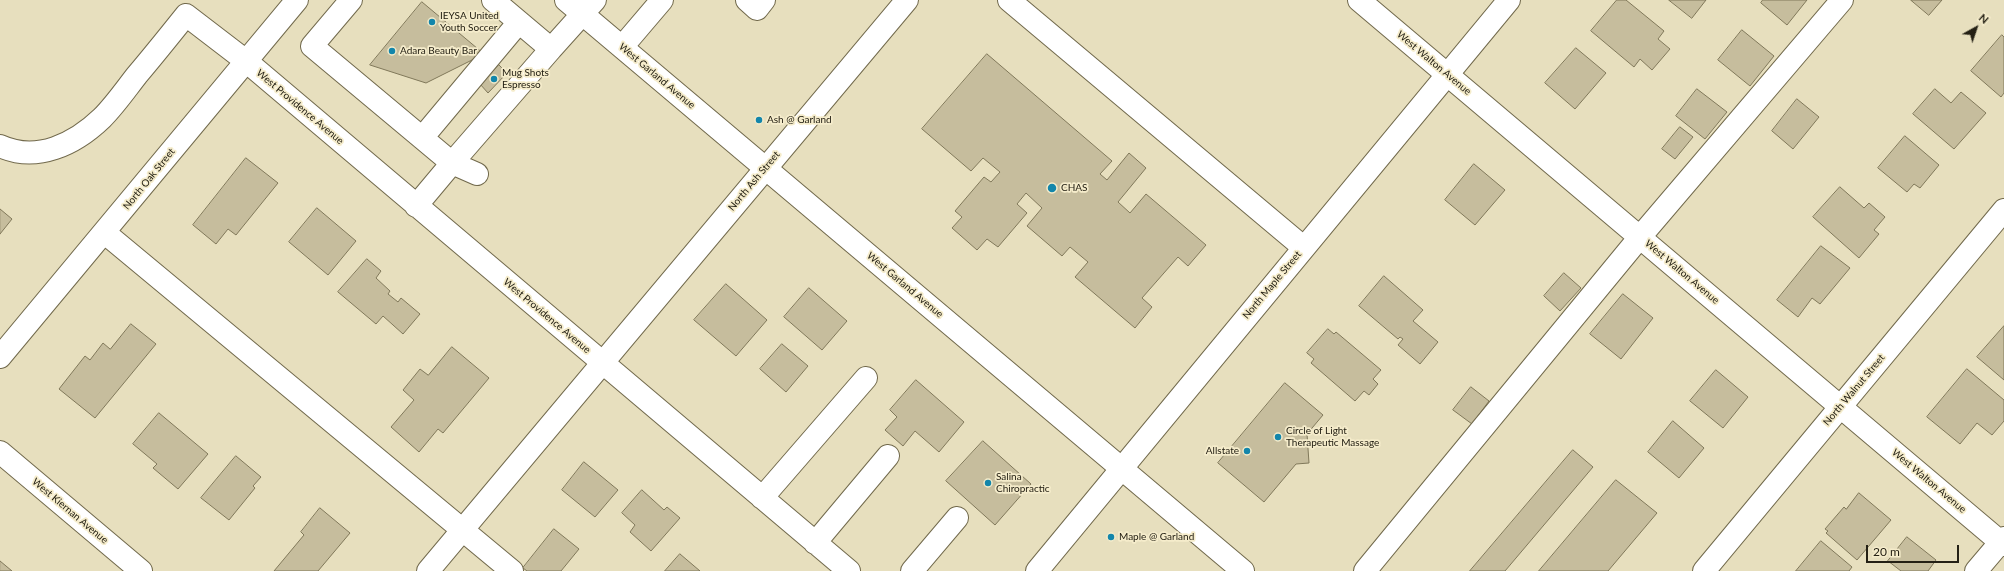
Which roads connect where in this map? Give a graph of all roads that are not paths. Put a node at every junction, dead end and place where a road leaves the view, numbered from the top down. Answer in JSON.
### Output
{"nodes":[{"id":1,"x":297,"y":0,"type":"edge"},
{"id":2,"x":351,"y":0,"type":"edge"},
{"id":3,"x":493,"y":0,"type":"edge"},
{"id":4,"x":566,"y":0,"type":"edge"},
{"id":5,"x":662,"y":0,"type":"edge"},
{"id":6,"x":747,"y":0,"type":"edge"},
{"id":7,"x":764,"y":0,"type":"edge"},
{"id":8,"x":907,"y":0,"type":"edge"},
{"id":9,"x":1009,"y":0,"type":"edge"},
{"id":10,"x":1359,"y":0,"type":"edge"},
{"id":11,"x":1509,"y":0,"type":"edge"},
{"id":12,"x":1842,"y":0,"type":"edge"},
{"id":13,"x":589,"y":7,"type":"edge"},
{"id":14,"x":519,"y":22,"type":"junction"},
{"id":15,"x":622,"y":47,"type":"junction"},
{"id":16,"x":551,"y":49,"type":"junction"},
{"id":17,"x":246,"y":61,"type":"junction"},
{"id":18,"x":1447,"y":74,"type":"junction"},
{"id":19,"x":422,"y":138,"type":"junction"},
{"id":20,"x":0,"y":146,"type":"edge"},
{"id":21,"x":452,"y":163,"type":"junction"},
{"id":22,"x":766,"y":167,"type":"junction"},
{"id":23,"x":477,"y":174,"type":"dead end"},
{"id":24,"x":416,"y":206,"type":"junction"},
{"id":25,"x":2004,"y":210,"type":"edge"},
{"id":26,"x":105,"y":233,"type":"junction"},
{"id":27,"x":1640,"y":237,"type":"junction"},
{"id":28,"x":1304,"y":247,"type":"junction"},
{"id":29,"x":0,"y":357,"type":"edge"},
{"id":30,"x":602,"y":363,"type":"junction"},
{"id":31,"x":866,"y":378,"type":"dead end"},
{"id":32,"x":1840,"y":406,"type":"junction"},
{"id":33,"x":0,"y":452,"type":"edge"},
{"id":34,"x":888,"y":456,"type":"dead end"},
{"id":35,"x":1122,"y":468,"type":"junction"},
{"id":36,"x":762,"y":498,"type":"junction"},
{"id":37,"x":957,"y":518,"type":"dead end"},
{"id":38,"x":463,"y":530,"type":"junction"},
{"id":39,"x":2003,"y":541,"type":"edge"},
{"id":40,"x":815,"y":543,"type":"junction"},
{"id":41,"x":140,"y":571,"type":"edge"},
{"id":42,"x":428,"y":571,"type":"edge"},
{"id":43,"x":512,"y":571,"type":"edge"},
{"id":44,"x":849,"y":571,"type":"edge"},
{"id":45,"x":912,"y":571,"type":"edge"},
{"id":46,"x":1037,"y":571,"type":"edge"},
{"id":47,"x":1243,"y":571,"type":"edge"},
{"id":48,"x":1365,"y":571,"type":"edge"},
{"id":49,"x":1704,"y":571,"type":"edge"},
{"id":50,"x":1976,"y":571,"type":"edge"}],
"edges":[{"from":1,"to":17,"type":"street","name":"North Oak Street"},
{"from":2,"to":19,"type":"street"},
{"from":3,"to":14,"type":"street"},
{"from":4,"to":13,"type":"street","name":"West Garland Avenue"},
{"from":5,"to":15,"type":"street"},
{"from":6,"to":7,"type":"street"},
{"from":8,"to":22,"type":"street","name":"North Ash Street"},
{"from":9,"to":28,"type":"street"},
{"from":10,"to":18,"type":"street","name":"West Walton Avenue"},
{"from":11,"to":18,"type":"street","name":"North Maple Street"},
{"from":12,"to":27,"type":"street"},
{"from":13,"to":15,"type":"street","name":"West Garland Avenue"},
{"from":13,"to":16,"type":"street"},
{"from":14,"to":16,"type":"street"},
{"from":14,"to":19,"type":"street"},
{"from":15,"to":22,"type":"street","name":"West Garland Avenue"},
{"from":16,"to":21,"type":"street"},
{"from":17,"to":20,"type":"street","name":"West Providence Avenue"},
{"from":17,"to":24,"type":"street","name":"West Providence Avenue"},
{"from":17,"to":26,"type":"street","name":"North Oak Street"},
{"from":18,"to":27,"type":"street","name":"West Walton Avenue"},
{"from":18,"to":28,"type":"street","name":"North Maple Street"},
{"from":19,"to":21,"type":"street"},
{"from":21,"to":23,"type":"street"},
{"from":21,"to":24,"type":"street"},
{"from":22,"to":30,"type":"street","name":"North Ash Street"},
{"from":22,"to":35,"type":"street","name":"West Garland Avenue"},
{"from":24,"to":30,"type":"street","name":"West Providence Avenue"},
{"from":25,"to":32,"type":"street","name":"North Walnut Street"},
{"from":26,"to":29,"type":"street","name":"North Oak Street"},
{"from":26,"to":38,"type":"street"},
{"from":27,"to":32,"type":"street","name":"West Walton Avenue"},
{"from":27,"to":48,"type":"street"},
{"from":28,"to":35,"type":"street","name":"North Maple Street"},
{"from":30,"to":36,"type":"street","name":"West Providence Avenue"},
{"from":30,"to":38,"type":"street","name":"North Ash Street"},
{"from":31,"to":36,"type":"street"},
{"from":32,"to":39,"type":"street","name":"West Walton Avenue"},
{"from":32,"to":49,"type":"street","name":"North Walnut Street"},
{"from":33,"to":41,"type":"street","name":"West Kiernan Avenue"},
{"from":34,"to":40,"type":"street"},
{"from":35,"to":46,"type":"street","name":"North Maple Street"},
{"from":35,"to":47,"type":"street","name":"West Garland Avenue"},
{"from":36,"to":40,"type":"street","name":"West Providence Avenue"},
{"from":37,"to":45,"type":"street"},
{"from":38,"to":42,"type":"street","name":"North Ash Street"},
{"from":38,"to":43,"type":"street"},
{"from":39,"to":50,"type":"street"},
{"from":40,"to":44,"type":"street","name":"West Providence Avenue"}]}
